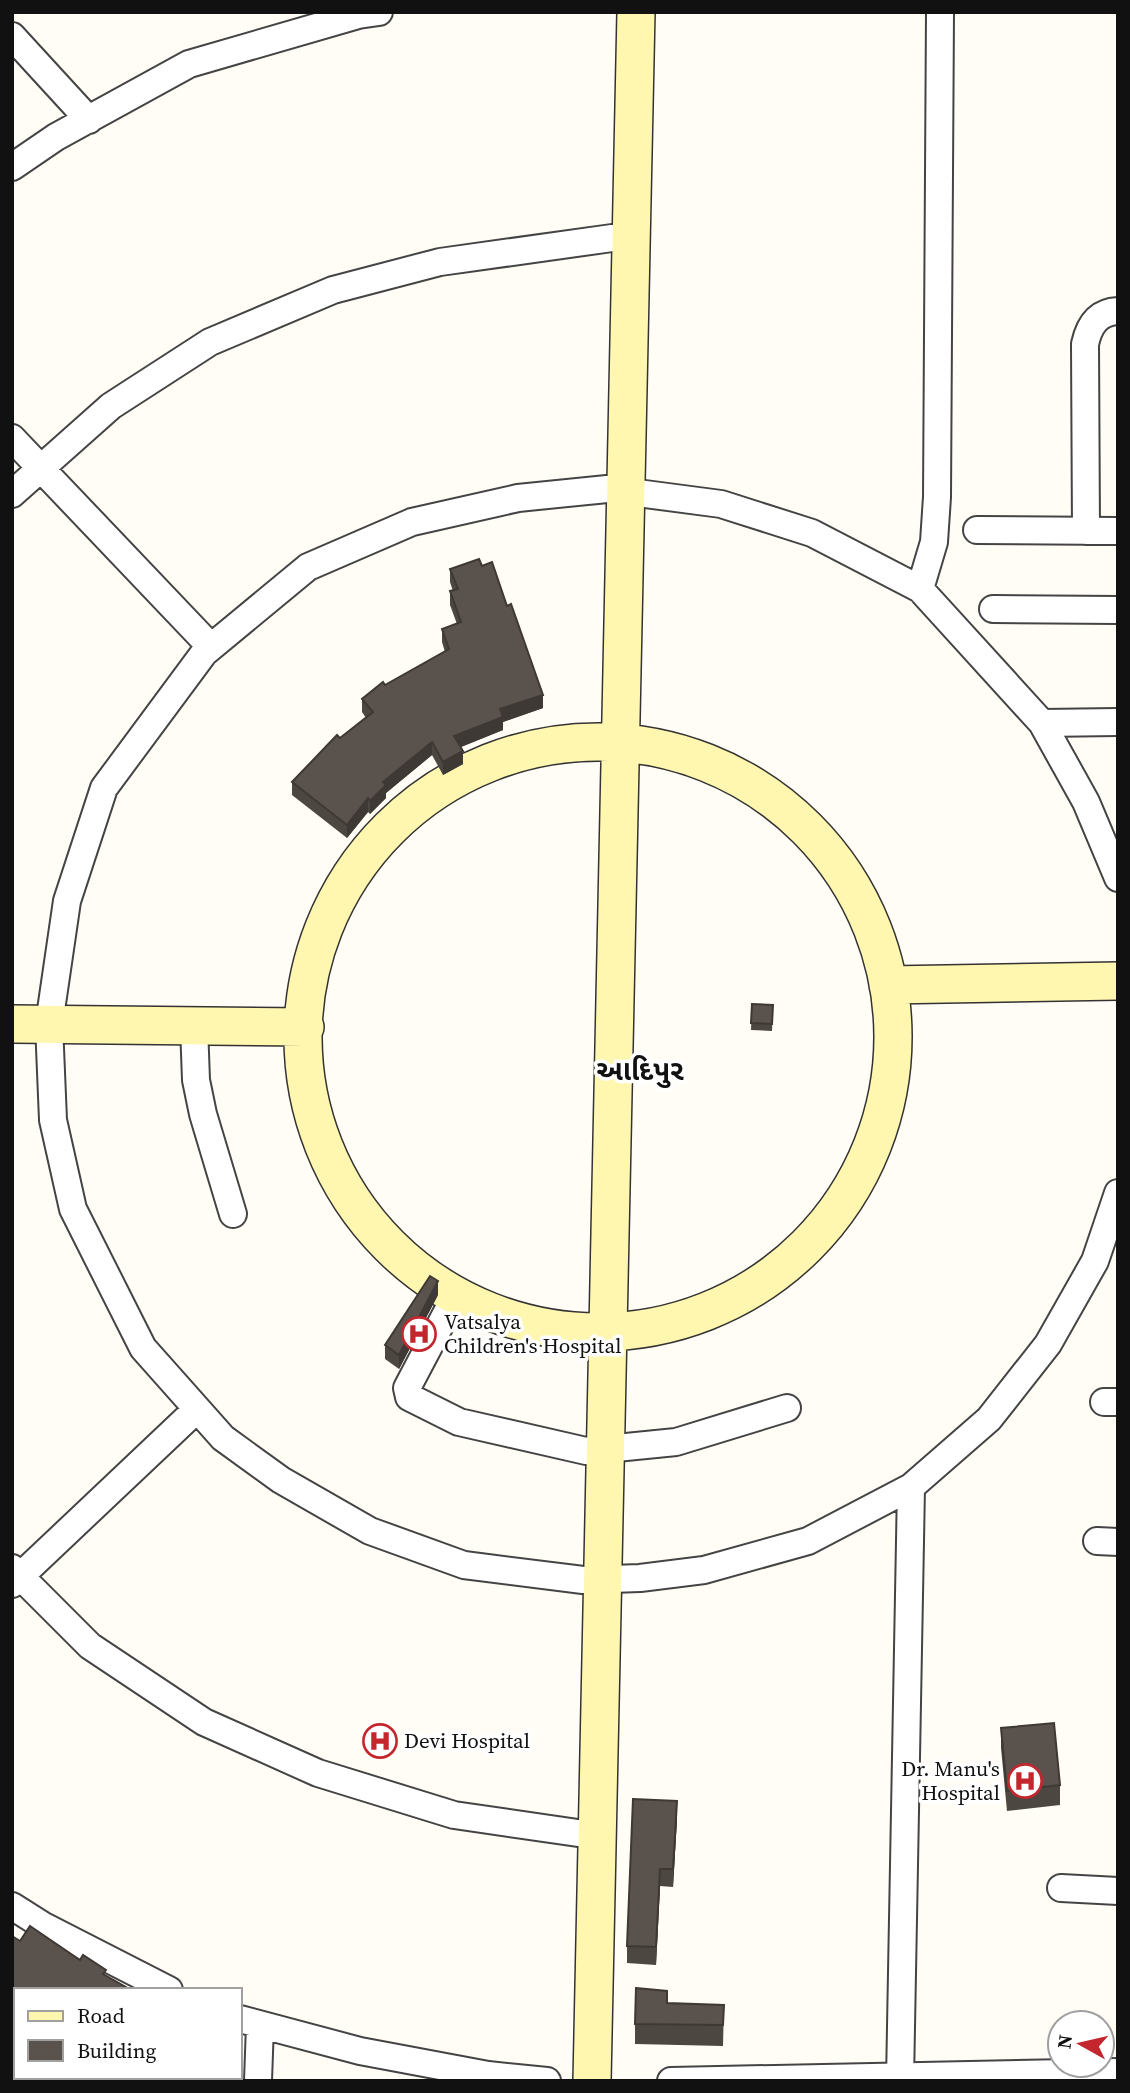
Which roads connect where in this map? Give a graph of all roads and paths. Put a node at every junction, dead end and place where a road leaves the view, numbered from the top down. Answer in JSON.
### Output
{"nodes":[{"id":1,"x":379,"y":12,"type":"edge"},
{"id":2,"x":617,"y":12,"type":"edge"},
{"id":3,"x":636,"y":12,"type":"edge"},
{"id":4,"x":940,"y":12,"type":"edge"},
{"id":5,"x":12,"y":36,"type":"edge"},
{"id":6,"x":89,"y":120,"type":"junction"},
{"id":7,"x":12,"y":167,"type":"edge"},
{"id":8,"x":612,"y":238,"type":"junction"},
{"id":9,"x":1118,"y":311,"type":"edge"},
{"id":10,"x":12,"y":438,"type":"edge"},
{"id":11,"x":40,"y":468,"type":"junction"},
{"id":12,"x":617,"y":491,"type":"junction"},
{"id":13,"x":12,"y":494,"type":"edge"},
{"id":14,"x":977,"y":530,"type":"dead end"},
{"id":15,"x":1086,"y":531,"type":"junction"},
{"id":16,"x":1118,"y":531,"type":"edge"},
{"id":17,"x":920,"y":589,"type":"junction"},
{"id":18,"x":993,"y":609,"type":"dead end"},
{"id":19,"x":1118,"y":610,"type":"edge"},
{"id":20,"x":211,"y":647,"type":"junction"},
{"id":21,"x":1118,"y":722,"type":"edge"},
{"id":22,"x":1042,"y":723,"type":"junction"},
{"id":23,"x":611,"y":740,"type":"junction"},
{"id":24,"x":1118,"y":878,"type":"edge"},
{"id":25,"x":1118,"y":981,"type":"edge"},
{"id":26,"x":888,"y":985,"type":"junction"},
{"id":27,"x":12,"y":1024,"type":"edge"},
{"id":28,"x":49,"y":1024,"type":"junction"},
{"id":29,"x":194,"y":1026,"type":"junction"},
{"id":30,"x":305,"y":1027,"type":"junction"},
{"id":31,"x":1118,"y":1193,"type":"edge"},
{"id":32,"x":233,"y":1214,"type":"dead end"},
{"id":33,"x":456,"y":1295,"type":"junction"},
{"id":34,"x":599,"y":1333,"type":"junction"},
{"id":35,"x":787,"y":1408,"type":"dead end"},
{"id":36,"x":197,"y":1409,"type":"junction"},
{"id":37,"x":596,"y":1450,"type":"junction"},
{"id":38,"x":911,"y":1487,"type":"junction"},
{"id":39,"x":15,"y":1576,"type":"edge"},
{"id":40,"x":594,"y":1579,"type":"junction"},
{"id":41,"x":578,"y":1833,"type":"junction"},
{"id":42,"x":1060,"y":1888,"type":"dead end"},
{"id":43,"x":1118,"y":1891,"type":"edge"},
{"id":44,"x":12,"y":1906,"type":"edge"},
{"id":45,"x":165,"y":1988,"type":"edge"},
{"id":46,"x":250,"y":2022,"type":"edge"},
{"id":47,"x":1118,"y":2072,"type":"edge"},
{"id":48,"x":900,"y":2079,"type":"edge"},
{"id":49,"x":258,"y":2081,"type":"edge"},
{"id":50,"x":547,"y":2081,"type":"edge"},
{"id":51,"x":573,"y":2081,"type":"edge"},
{"id":52,"x":592,"y":2081,"type":"edge"},
{"id":53,"x":671,"y":2081,"type":"edge"}],
"edges":[{"from":1,"to":6,"type":"street"},
{"from":2,"to":8,"type":"main road"},
{"from":3,"to":12,"type":"main road"},
{"from":4,"to":17,"type":"street"},
{"from":5,"to":6,"type":"street"},
{"from":6,"to":7,"type":"street"},
{"from":8,"to":11,"type":"street"},
{"from":8,"to":12,"type":"main road"},
{"from":9,"to":15,"type":"street"},
{"from":10,"to":11,"type":"street"},
{"from":11,"to":13,"type":"street"},
{"from":11,"to":20,"type":"street"},
{"from":12,"to":17,"type":"street"},
{"from":12,"to":20,"type":"street"},
{"from":12,"to":23,"type":"main road"},
{"from":14,"to":15,"type":"street"},
{"from":15,"to":16,"type":"street"},
{"from":17,"to":22,"type":"street"},
{"from":18,"to":19,"type":"street"},
{"from":20,"to":28,"type":"street"},
{"from":21,"to":22,"type":"street"},
{"from":22,"to":24,"type":"street"},
{"from":23,"to":26,"type":"main road"},
{"from":23,"to":30,"type":"main road"},
{"from":23,"to":34,"type":"main road"},
{"from":25,"to":26,"type":"main road"},
{"from":26,"to":34,"type":"main road"},
{"from":27,"to":28,"type":"main road"},
{"from":28,"to":29,"type":"main road"},
{"from":28,"to":36,"type":"street"},
{"from":29,"to":30,"type":"main road"},
{"from":29,"to":32,"type":"street"},
{"from":30,"to":33,"type":"main road"},
{"from":31,"to":38,"type":"street"},
{"from":33,"to":34,"type":"main road"},
{"from":33,"to":37,"type":"street"},
{"from":34,"to":37,"type":"main road"},
{"from":35,"to":37,"type":"street"},
{"from":36,"to":39,"type":"street"},
{"from":36,"to":40,"type":"street"},
{"from":37,"to":40,"type":"main road"},
{"from":38,"to":40,"type":"street"},
{"from":38,"to":48,"type":"street"},
{"from":39,"to":41,"type":"street"},
{"from":40,"to":41,"type":"main road"},
{"from":40,"to":52,"type":"main road"},
{"from":41,"to":51,"type":"main road"},
{"from":42,"to":43,"type":"street"},
{"from":44,"to":45,"type":"street"},
{"from":46,"to":49,"type":"street"},
{"from":46,"to":50,"type":"street"},
{"from":47,"to":48,"type":"street"},
{"from":48,"to":53,"type":"street"}]}
